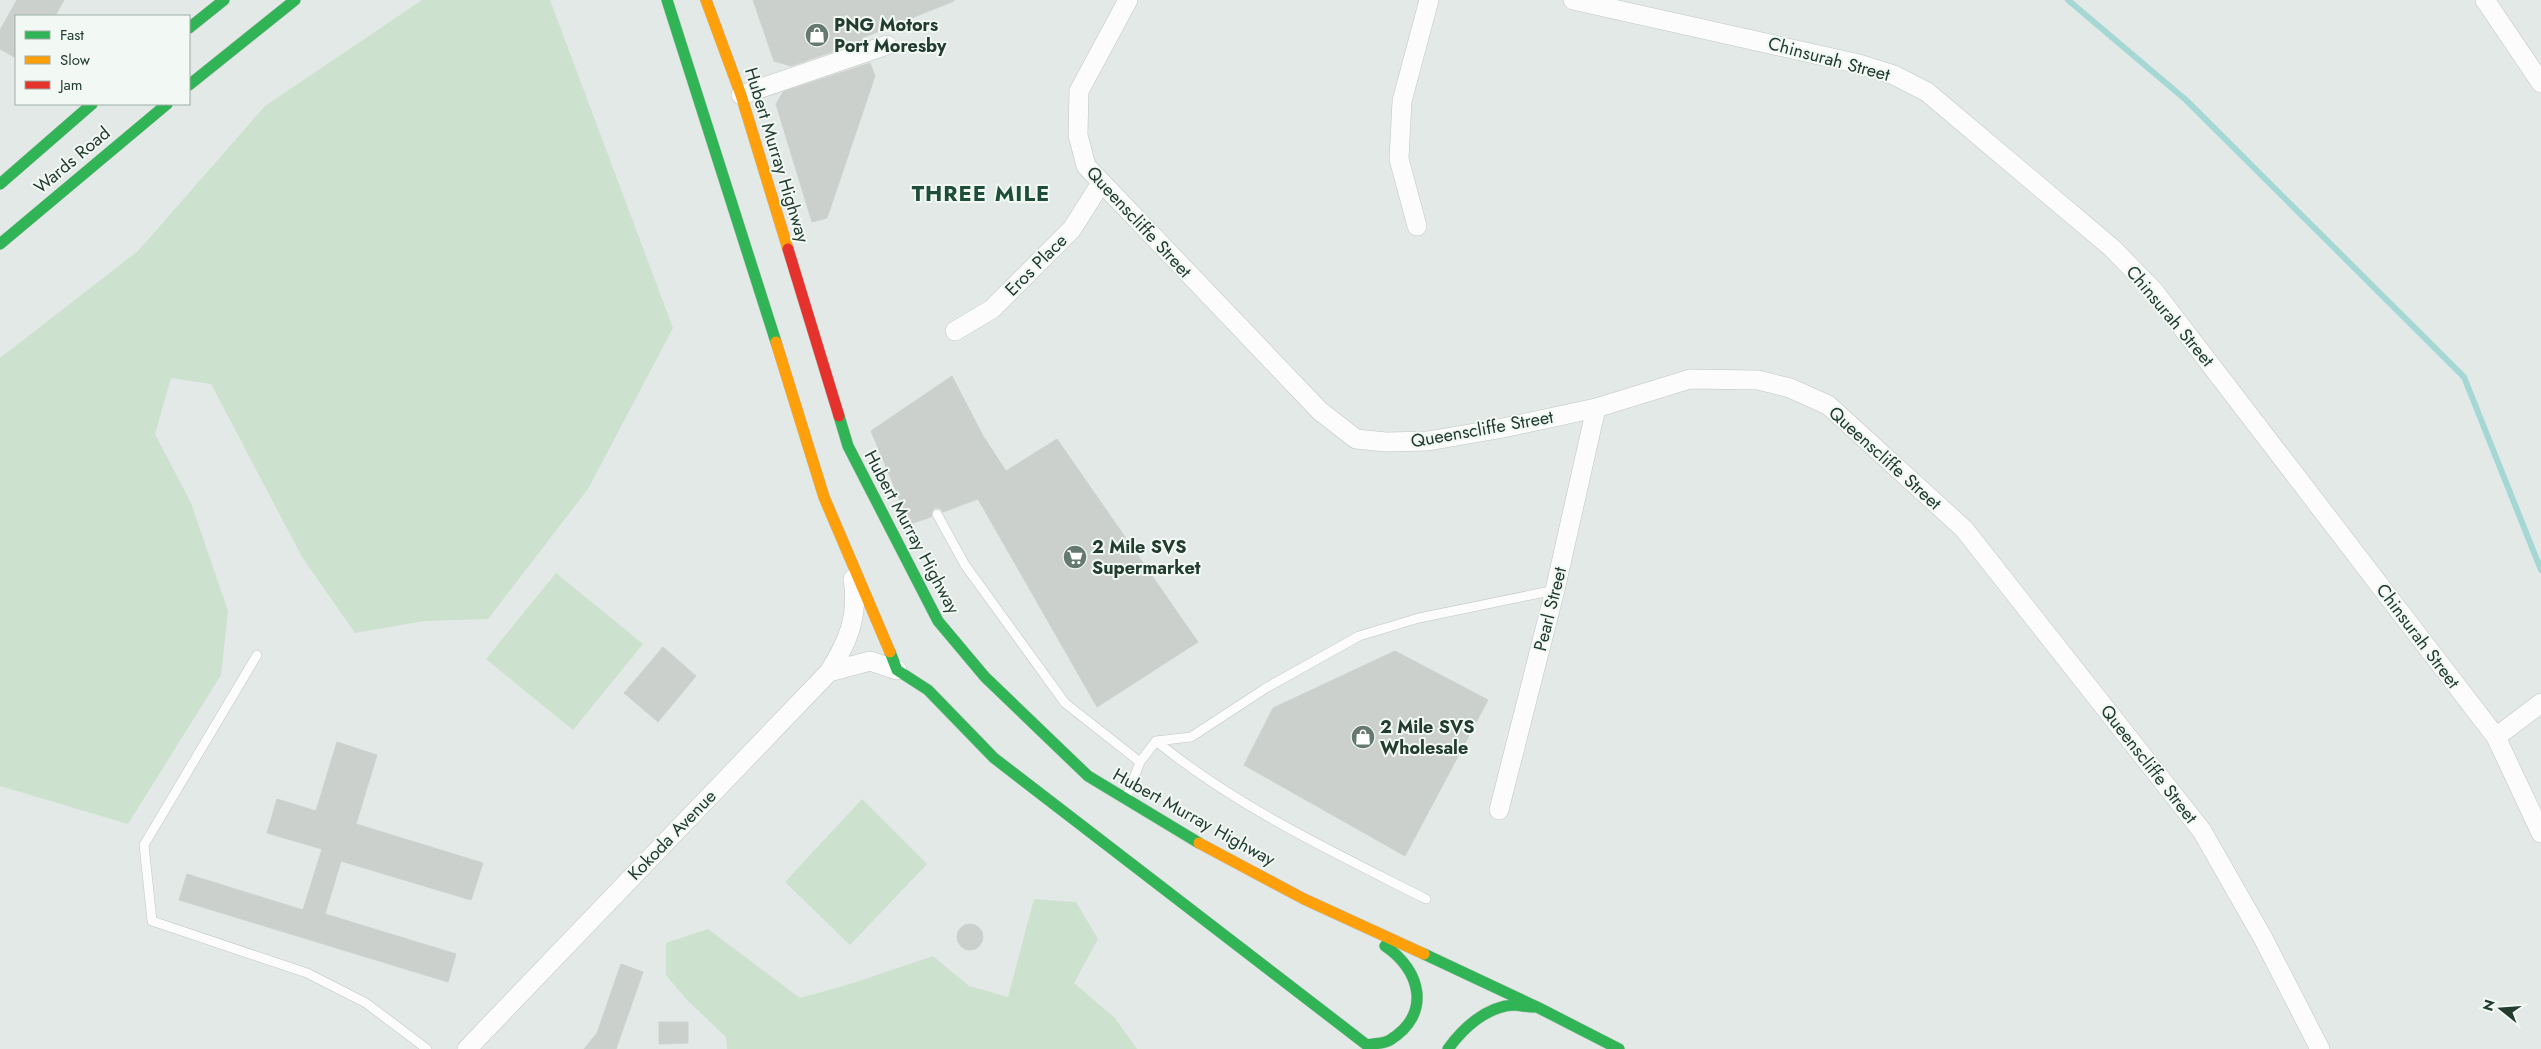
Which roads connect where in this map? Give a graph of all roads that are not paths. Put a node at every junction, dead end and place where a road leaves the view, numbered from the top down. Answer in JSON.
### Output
{"nodes":[{"id":1,"x":224,"y":0,"type":"edge"},
{"id":2,"x":295,"y":0,"type":"edge"},
{"id":3,"x":667,"y":0,"type":"edge"},
{"id":4,"x":706,"y":0,"type":"edge"},
{"id":5,"x":1128,"y":0,"type":"edge"},
{"id":6,"x":1429,"y":0,"type":"edge"},
{"id":7,"x":1573,"y":0,"type":"edge"},
{"id":8,"x":2485,"y":0,"type":"edge"},
{"id":9,"x":190,"y":27,"type":"edge"},
{"id":10,"x":887,"y":45,"type":"dead end"},
{"id":11,"x":2541,"y":84,"type":"edge"},
{"id":12,"x":190,"y":85,"type":"edge"},
{"id":13,"x":741,"y":95,"type":"junction"},
{"id":14,"x":91,"y":105,"type":"edge"},
{"id":15,"x":166,"y":105,"type":"edge"},
{"id":16,"x":1101,"y":183,"type":"junction"},
{"id":17,"x":0,"y":184,"type":"edge"},
{"id":18,"x":1417,"y":226,"type":"dead end"},
{"id":19,"x":0,"y":244,"type":"edge"},
{"id":20,"x":955,"y":331,"type":"dead end"},
{"id":21,"x":1596,"y":408,"type":"junction"},
{"id":22,"x":937,"y":514,"type":"dead end"},
{"id":23,"x":850,"y":559,"type":"junction"},
{"id":24,"x":1555,"y":590,"type":"junction"},
{"id":25,"x":257,"y":655,"type":"dead end"},
{"id":26,"x":897,"y":670,"type":"junction"},
{"id":27,"x":829,"y":672,"type":"junction"},
{"id":28,"x":2541,"y":703,"type":"edge"},
{"id":29,"x":2496,"y":737,"type":"junction"},
{"id":30,"x":1156,"y":741,"type":"junction"},
{"id":31,"x":1140,"y":762,"type":"junction"},
{"id":32,"x":1125,"y":801,"type":"junction"},
{"id":33,"x":1499,"y":810,"type":"dead end"},
{"id":34,"x":2541,"y":832,"type":"edge"},
{"id":35,"x":1304,"y":899,"type":"junction"},
{"id":36,"x":1426,"y":899,"type":"dead end"},
{"id":37,"x":1539,"y":1008,"type":"junction"},
{"id":38,"x":1370,"y":1047,"type":"edge"},
{"id":39,"x":427,"y":1049,"type":"edge"},
{"id":40,"x":467,"y":1049,"type":"edge"},
{"id":41,"x":1448,"y":1049,"type":"edge"},
{"id":42,"x":1619,"y":1049,"type":"edge"},
{"id":43,"x":2320,"y":1049,"type":"edge"}],
"edges":[{"from":1,"to":9,"type":"main road"},
{"from":2,"to":12,"type":"main road"},
{"from":3,"to":23,"type":"main road"},
{"from":4,"to":13,"type":"main road","name":"Hubert Murray Highway"},
{"from":5,"to":16,"type":"street","name":"Queenscliffe Street"},
{"from":6,"to":18,"type":"street"},
{"from":7,"to":29,"type":"street","name":"Chinsurah Street"},
{"from":8,"to":11,"type":"street"},
{"from":10,"to":13,"type":"street"},
{"from":13,"to":32,"type":"main road","name":"Hubert Murray Highway"},
{"from":14,"to":17,"type":"main road","name":"Wards Road"},
{"from":15,"to":19,"type":"main road","name":"Wards Road"},
{"from":16,"to":20,"type":"street","name":"Eros Place"},
{"from":16,"to":21,"type":"street","name":"Queenscliffe Street"},
{"from":21,"to":24,"type":"street","name":"Pearl Street"},
{"from":21,"to":43,"type":"street","name":"Queenscliffe Street"},
{"from":22,"to":31,"type":"lane"},
{"from":23,"to":26,"type":"main road"},
{"from":23,"to":27,"type":"street","name":"Kokoda Avenue"},
{"from":24,"to":30,"type":"lane"},
{"from":24,"to":33,"type":"street","name":"Pearl Street"},
{"from":25,"to":39,"type":"lane"},
{"from":26,"to":27,"type":"street"},
{"from":26,"to":38,"type":"main road"},
{"from":27,"to":40,"type":"street","name":"Kokoda Avenue"},
{"from":28,"to":29,"type":"street"},
{"from":29,"to":34,"type":"street","name":"Chinsurah Street"},
{"from":30,"to":31,"type":"lane"},
{"from":30,"to":36,"type":"lane"},
{"from":31,"to":32,"type":"lane"},
{"from":32,"to":35,"type":"main road","name":"Hubert Murray Highway"},
{"from":35,"to":37,"type":"main road","name":"Hubert Murray Highway"},
{"from":35,"to":38,"type":"main road"},
{"from":37,"to":41,"type":"main road"},
{"from":37,"to":42,"type":"main road","name":"Hubert Murray Highway"}]}
